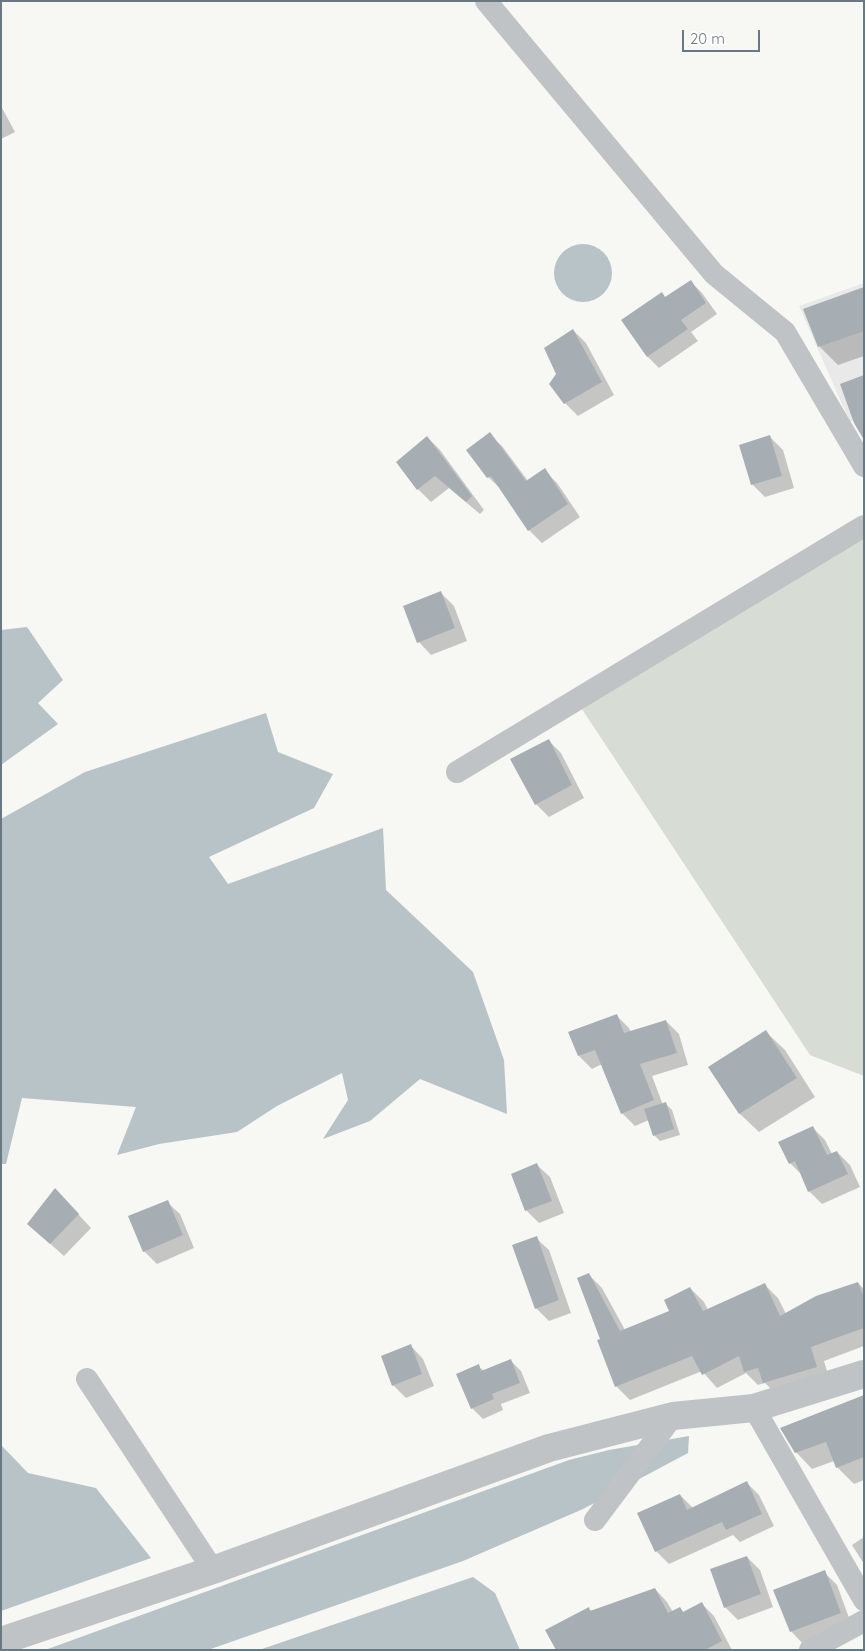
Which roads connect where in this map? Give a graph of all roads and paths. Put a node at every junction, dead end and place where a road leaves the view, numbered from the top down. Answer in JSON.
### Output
{"nodes":[{"id":1,"x":486,"y":1,"type":"edge"},
{"id":2,"x":864,"y":466,"type":"edge"},
{"id":3,"x":864,"y":526,"type":"edge"},
{"id":4,"x":457,"y":772,"type":"dead end"},
{"id":5,"x":864,"y":1374,"type":"edge"},
{"id":6,"x":87,"y":1379,"type":"dead end"},
{"id":7,"x":754,"y":1408,"type":"junction"},
{"id":8,"x":673,"y":1416,"type":"junction"},
{"id":9,"x":595,"y":1520,"type":"dead end"},
{"id":10,"x":213,"y":1570,"type":"junction"},
{"id":11,"x":864,"y":1600,"type":"edge"},
{"id":12,"x":864,"y":1621,"type":"edge"},
{"id":13,"x":1,"y":1641,"type":"edge"},
{"id":14,"x":810,"y":1650,"type":"edge"}],
"edges":[{"from":1,"to":2,"type":"street"},
{"from":3,"to":4,"type":"street"},
{"from":5,"to":7,"type":"street"},
{"from":6,"to":10,"type":"street"},
{"from":7,"to":8,"type":"street"},
{"from":7,"to":11,"type":"street"},
{"from":8,"to":9,"type":"street"},
{"from":8,"to":10,"type":"street"},
{"from":10,"to":13,"type":"street"},
{"from":12,"to":14,"type":"street"}]}
